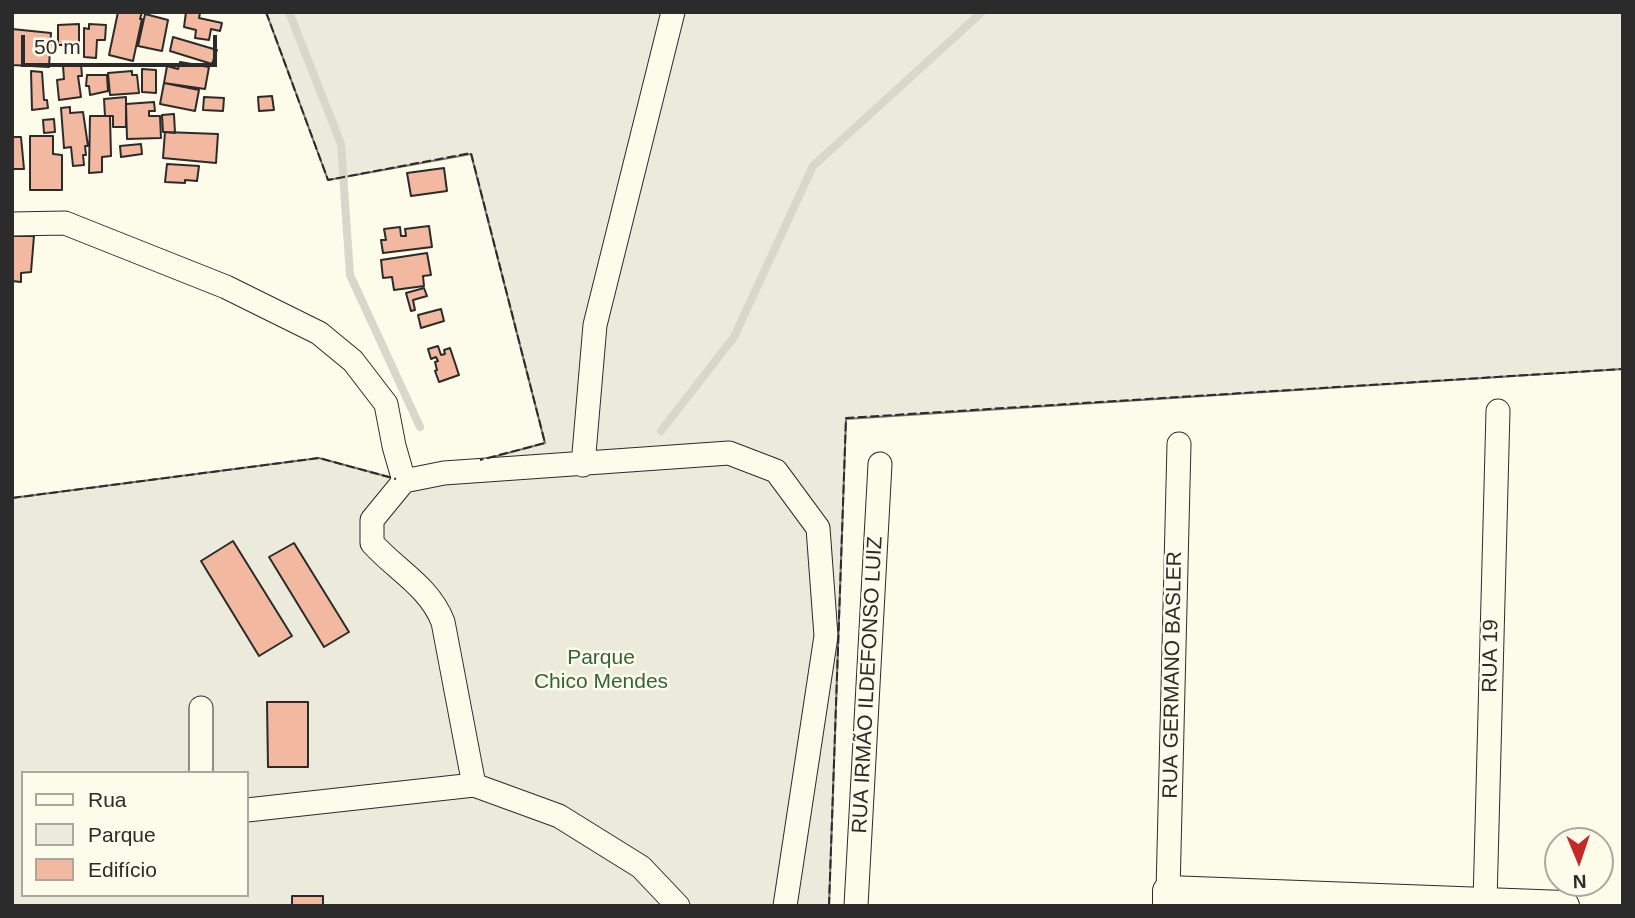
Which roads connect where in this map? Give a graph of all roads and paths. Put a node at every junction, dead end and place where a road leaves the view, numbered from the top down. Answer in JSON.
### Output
{"nodes":[{"id":1,"x":673,"y":12,"type":"edge"},
{"id":2,"x":12,"y":224,"type":"edge"},
{"id":3,"x":1497,"y":411,"type":"dead end"},
{"id":4,"x":1179,"y":444,"type":"dead end"},
{"id":5,"x":880,"y":464,"type":"dead end"},
{"id":6,"x":583,"y":465,"type":"junction"},
{"id":7,"x":404,"y":481,"type":"junction"},
{"id":8,"x":201,"y":708,"type":"dead end"},
{"id":9,"x":201,"y":771,"type":"edge"},
{"id":10,"x":474,"y":785,"type":"junction"},
{"id":11,"x":248,"y":810,"type":"edge"},
{"id":12,"x":1168,"y":899,"type":"edge"},
{"id":13,"x":1485,"y":902,"type":"junction"},
{"id":14,"x":678,"y":906,"type":"edge"},
{"id":15,"x":785,"y":906,"type":"edge"},
{"id":16,"x":856,"y":906,"type":"edge"},
{"id":17,"x":1564,"y":906,"type":"edge"}],
"edges":[{"from":1,"to":6,"type":"street"},
{"from":2,"to":7,"type":"street"},
{"from":3,"to":13,"type":"street","name":"RUA 19"},
{"from":4,"to":12,"type":"street","name":"RUA GERMANO BASLER"},
{"from":5,"to":16,"type":"street","name":"RUA IRMÃO ILDEFONSO LUIZ"},
{"from":6,"to":7,"type":"street"},
{"from":6,"to":15,"type":"street"},
{"from":7,"to":10,"type":"street"},
{"from":8,"to":9,"type":"street"},
{"from":10,"to":11,"type":"street"},
{"from":10,"to":14,"type":"street"},
{"from":12,"to":13,"type":"street"},
{"from":13,"to":17,"type":"street"}]}
